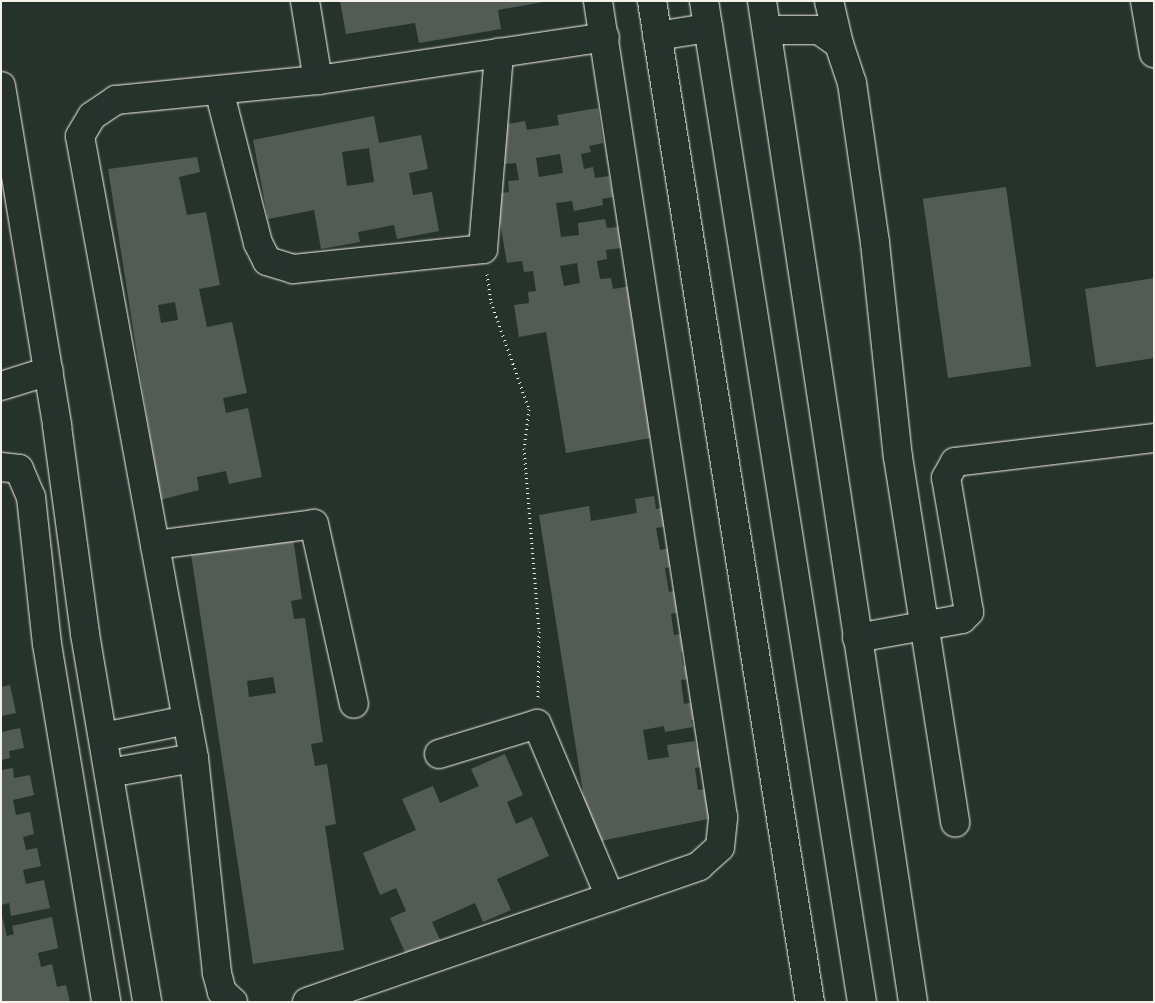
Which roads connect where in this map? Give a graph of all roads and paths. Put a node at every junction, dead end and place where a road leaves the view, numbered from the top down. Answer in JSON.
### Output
{"nodes":[{"id":1,"x":304,"y":1,"type":"edge"},
{"id":2,"x":598,"y":1,"type":"edge"},
{"id":3,"x":652,"y":1,"type":"edge"},
{"id":4,"x":704,"y":1,"type":"edge"},
{"id":5,"x":762,"y":1,"type":"edge"},
{"id":6,"x":829,"y":1,"type":"edge"},
{"id":7,"x":1145,"y":1,"type":"edge"},
{"id":8,"x":708,"y":28,"type":"junction"},
{"id":9,"x":767,"y":30,"type":"junction"},
{"id":10,"x":657,"y":36,"type":"junction"},
{"id":11,"x":605,"y":37,"type":"junction"},
{"id":12,"x":839,"y":44,"type":"junction"},
{"id":13,"x":499,"y":53,"type":"junction"},
{"id":14,"x":1154,"y":53,"type":"edge"},
{"id":15,"x":318,"y":80,"type":"junction"},
{"id":16,"x":1,"y":86,"type":"edge"},
{"id":17,"x":219,"y":90,"type":"junction"},
{"id":18,"x":8,"y":159,"type":"edge"},
{"id":19,"x":12,"y":203,"type":"edge"},
{"id":20,"x":483,"y":249,"type":"junction"},
{"id":21,"x":49,"y":371,"type":"junction"},
{"id":22,"x":1,"y":386,"type":"edge"},
{"id":23,"x":1154,"y":438,"type":"edge"},
{"id":24,"x":1,"y":467,"type":"edge"},
{"id":25,"x":155,"y":545,"type":"junction"},
{"id":26,"x":923,"y":626,"type":"junction"},
{"id":27,"x":857,"y":638,"type":"junction"},
{"id":28,"x":354,"y":704,"type":"dead end"},
{"id":29,"x":187,"y":720,"type":"junction"},
{"id":30,"x":538,"y":724,"type":"junction"},
{"id":31,"x":103,"y":737,"type":"junction"},
{"id":32,"x":439,"y":754,"type":"dead end"},
{"id":33,"x":194,"y":758,"type":"junction"},
{"id":34,"x":112,"y":794,"type":"junction"},
{"id":35,"x":72,"y":798,"type":"junction"},
{"id":36,"x":955,"y":823,"type":"dead end"},
{"id":37,"x":78,"y":825,"type":"junction"},
{"id":38,"x":610,"y":897,"type":"junction"},
{"id":39,"x":106,"y":1002,"type":"edge"},
{"id":40,"x":147,"y":1002,"type":"edge"},
{"id":41,"x":233,"y":1002,"type":"edge"},
{"id":42,"x":307,"y":1002,"type":"edge"},
{"id":43,"x":810,"y":1002,"type":"edge"},
{"id":44,"x":862,"y":1002,"type":"edge"},
{"id":45,"x":913,"y":1002,"type":"edge"}],
"edges":[{"from":1,"to":15,"type":"street"},
{"from":2,"to":11,"type":"street"},
{"from":3,"to":10,"type":"street"},
{"from":4,"to":8,"type":"street"},
{"from":5,"to":9,"type":"street"},
{"from":6,"to":12,"type":"street"},
{"from":7,"to":14,"type":"street"},
{"from":8,"to":10,"type":"street"},
{"from":8,"to":44,"type":"street"},
{"from":9,"to":12,"type":"street"},
{"from":9,"to":27,"type":"street"},
{"from":10,"to":43,"type":"street"},
{"from":11,"to":13,"type":"street"},
{"from":11,"to":38,"type":"street"},
{"from":12,"to":26,"type":"street"},
{"from":13,"to":15,"type":"street"},
{"from":13,"to":20,"type":"street"},
{"from":15,"to":17,"type":"street"},
{"from":16,"to":18,"type":"street"},
{"from":17,"to":20,"type":"street"},
{"from":17,"to":25,"type":"street"},
{"from":18,"to":19,"type":"street"},
{"from":19,"to":21,"type":"street"},
{"from":20,"to":30,"type":"path"},
{"from":21,"to":22,"type":"street"},
{"from":21,"to":31,"type":"street"},
{"from":23,"to":26,"type":"street"},
{"from":24,"to":35,"type":"street"},
{"from":25,"to":28,"type":"street"},
{"from":25,"to":29,"type":"street"},
{"from":26,"to":27,"type":"street"},
{"from":26,"to":36,"type":"street"},
{"from":27,"to":45,"type":"street"},
{"from":29,"to":31,"type":"street"},
{"from":29,"to":33,"type":"street"},
{"from":30,"to":32,"type":"street"},
{"from":30,"to":38,"type":"street"},
{"from":31,"to":34,"type":"street"},
{"from":33,"to":34,"type":"street"},
{"from":33,"to":41,"type":"street"},
{"from":34,"to":35,"type":"street"},
{"from":34,"to":37,"type":"street"},
{"from":34,"to":40,"type":"street"},
{"from":35,"to":37,"type":"street"},
{"from":37,"to":39,"type":"street"},
{"from":38,"to":42,"type":"street"}]}
